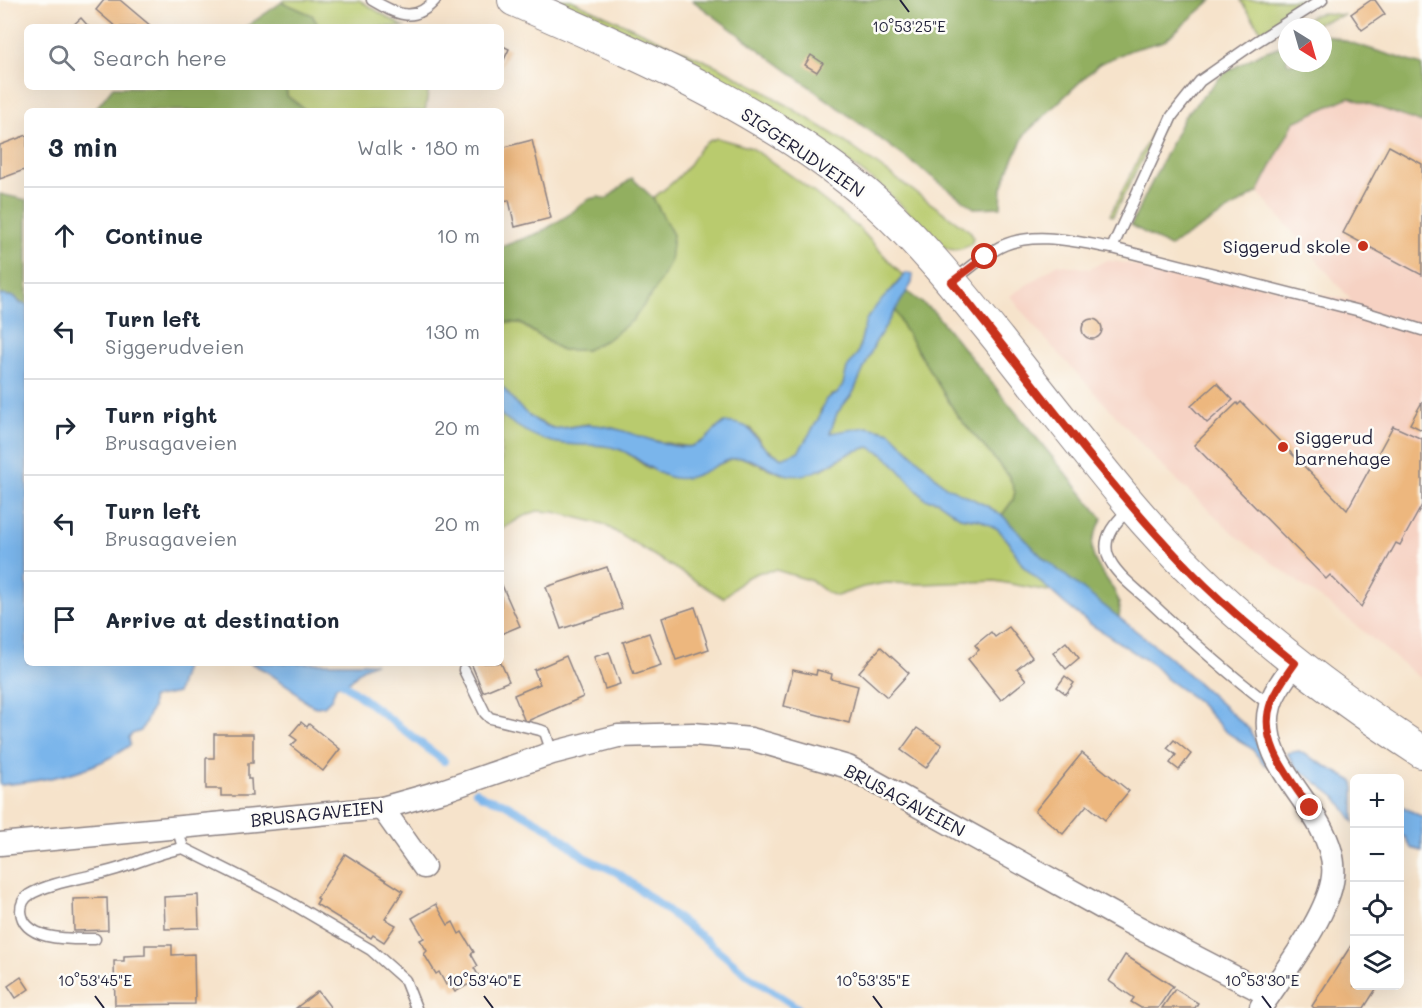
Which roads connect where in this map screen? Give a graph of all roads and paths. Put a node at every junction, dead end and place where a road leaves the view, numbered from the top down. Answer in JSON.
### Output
{"nodes":[{"id":1,"x":372,"y":0,"type":"edge"},
{"id":2,"x":435,"y":0,"type":"edge"},
{"id":3,"x":514,"y":0,"type":"edge"},
{"id":4,"x":1322,"y":0,"type":"edge"},
{"id":5,"x":1112,"y":248,"type":"junction"},
{"id":6,"x":952,"y":282,"type":"junction"},
{"id":7,"x":1422,"y":330,"type":"edge"},
{"id":8,"x":1132,"y":506,"type":"junction"},
{"id":9,"x":1295,"y":663,"type":"junction"},
{"id":10,"x":464,"y":670,"type":"dead end"},
{"id":11,"x":1270,"y":705,"type":"junction"},
{"id":12,"x":1422,"y":752,"type":"edge"},
{"id":13,"x":552,"y":753,"type":"junction"},
{"id":14,"x":382,"y":808,"type":"junction"},
{"id":15,"x":177,"y":826,"type":"junction"},
{"id":16,"x":0,"y":844,"type":"edge"},
{"id":17,"x":183,"y":848,"type":"junction"},
{"id":18,"x":424,"y":867,"type":"dead end"},
{"id":19,"x":95,"y":939,"type":"dead end"},
{"id":20,"x":1264,"y":1001,"type":"edge"},
{"id":21,"x":416,"y":1008,"type":"edge"}],
"edges":[{"from":1,"to":2,"type":"lane"},
{"from":3,"to":6,"type":"main road","name":"SIGGERUDVEIEN"},
{"from":4,"to":5,"type":"lane"},
{"from":5,"to":6,"type":"lane"},
{"from":5,"to":7,"type":"lane"},
{"from":6,"to":8,"type":"main road","name":"SIGGERUDVEIEN"},
{"from":8,"to":9,"type":"main road","name":"SIGGERUDVEIEN"},
{"from":8,"to":11,"type":"lane"},
{"from":9,"to":11,"type":"street","name":"BRUSAGAVEIEN"},
{"from":9,"to":12,"type":"main road","name":"SIGGERUDVEIEN"},
{"from":10,"to":13,"type":"lane"},
{"from":11,"to":20,"type":"street","name":"BRUSAGAVEIEN"},
{"from":13,"to":14,"type":"street","name":"BRUSAGAVEIEN"},
{"from":13,"to":20,"type":"street","name":"BRUSAGAVEIEN"},
{"from":14,"to":15,"type":"street","name":"BRUSAGAVEIEN"},
{"from":14,"to":18,"type":"street"},
{"from":15,"to":16,"type":"street","name":"BRUSAGAVEIEN"},
{"from":15,"to":17,"type":"lane"},
{"from":17,"to":19,"type":"lane"},
{"from":17,"to":21,"type":"lane"}]}
